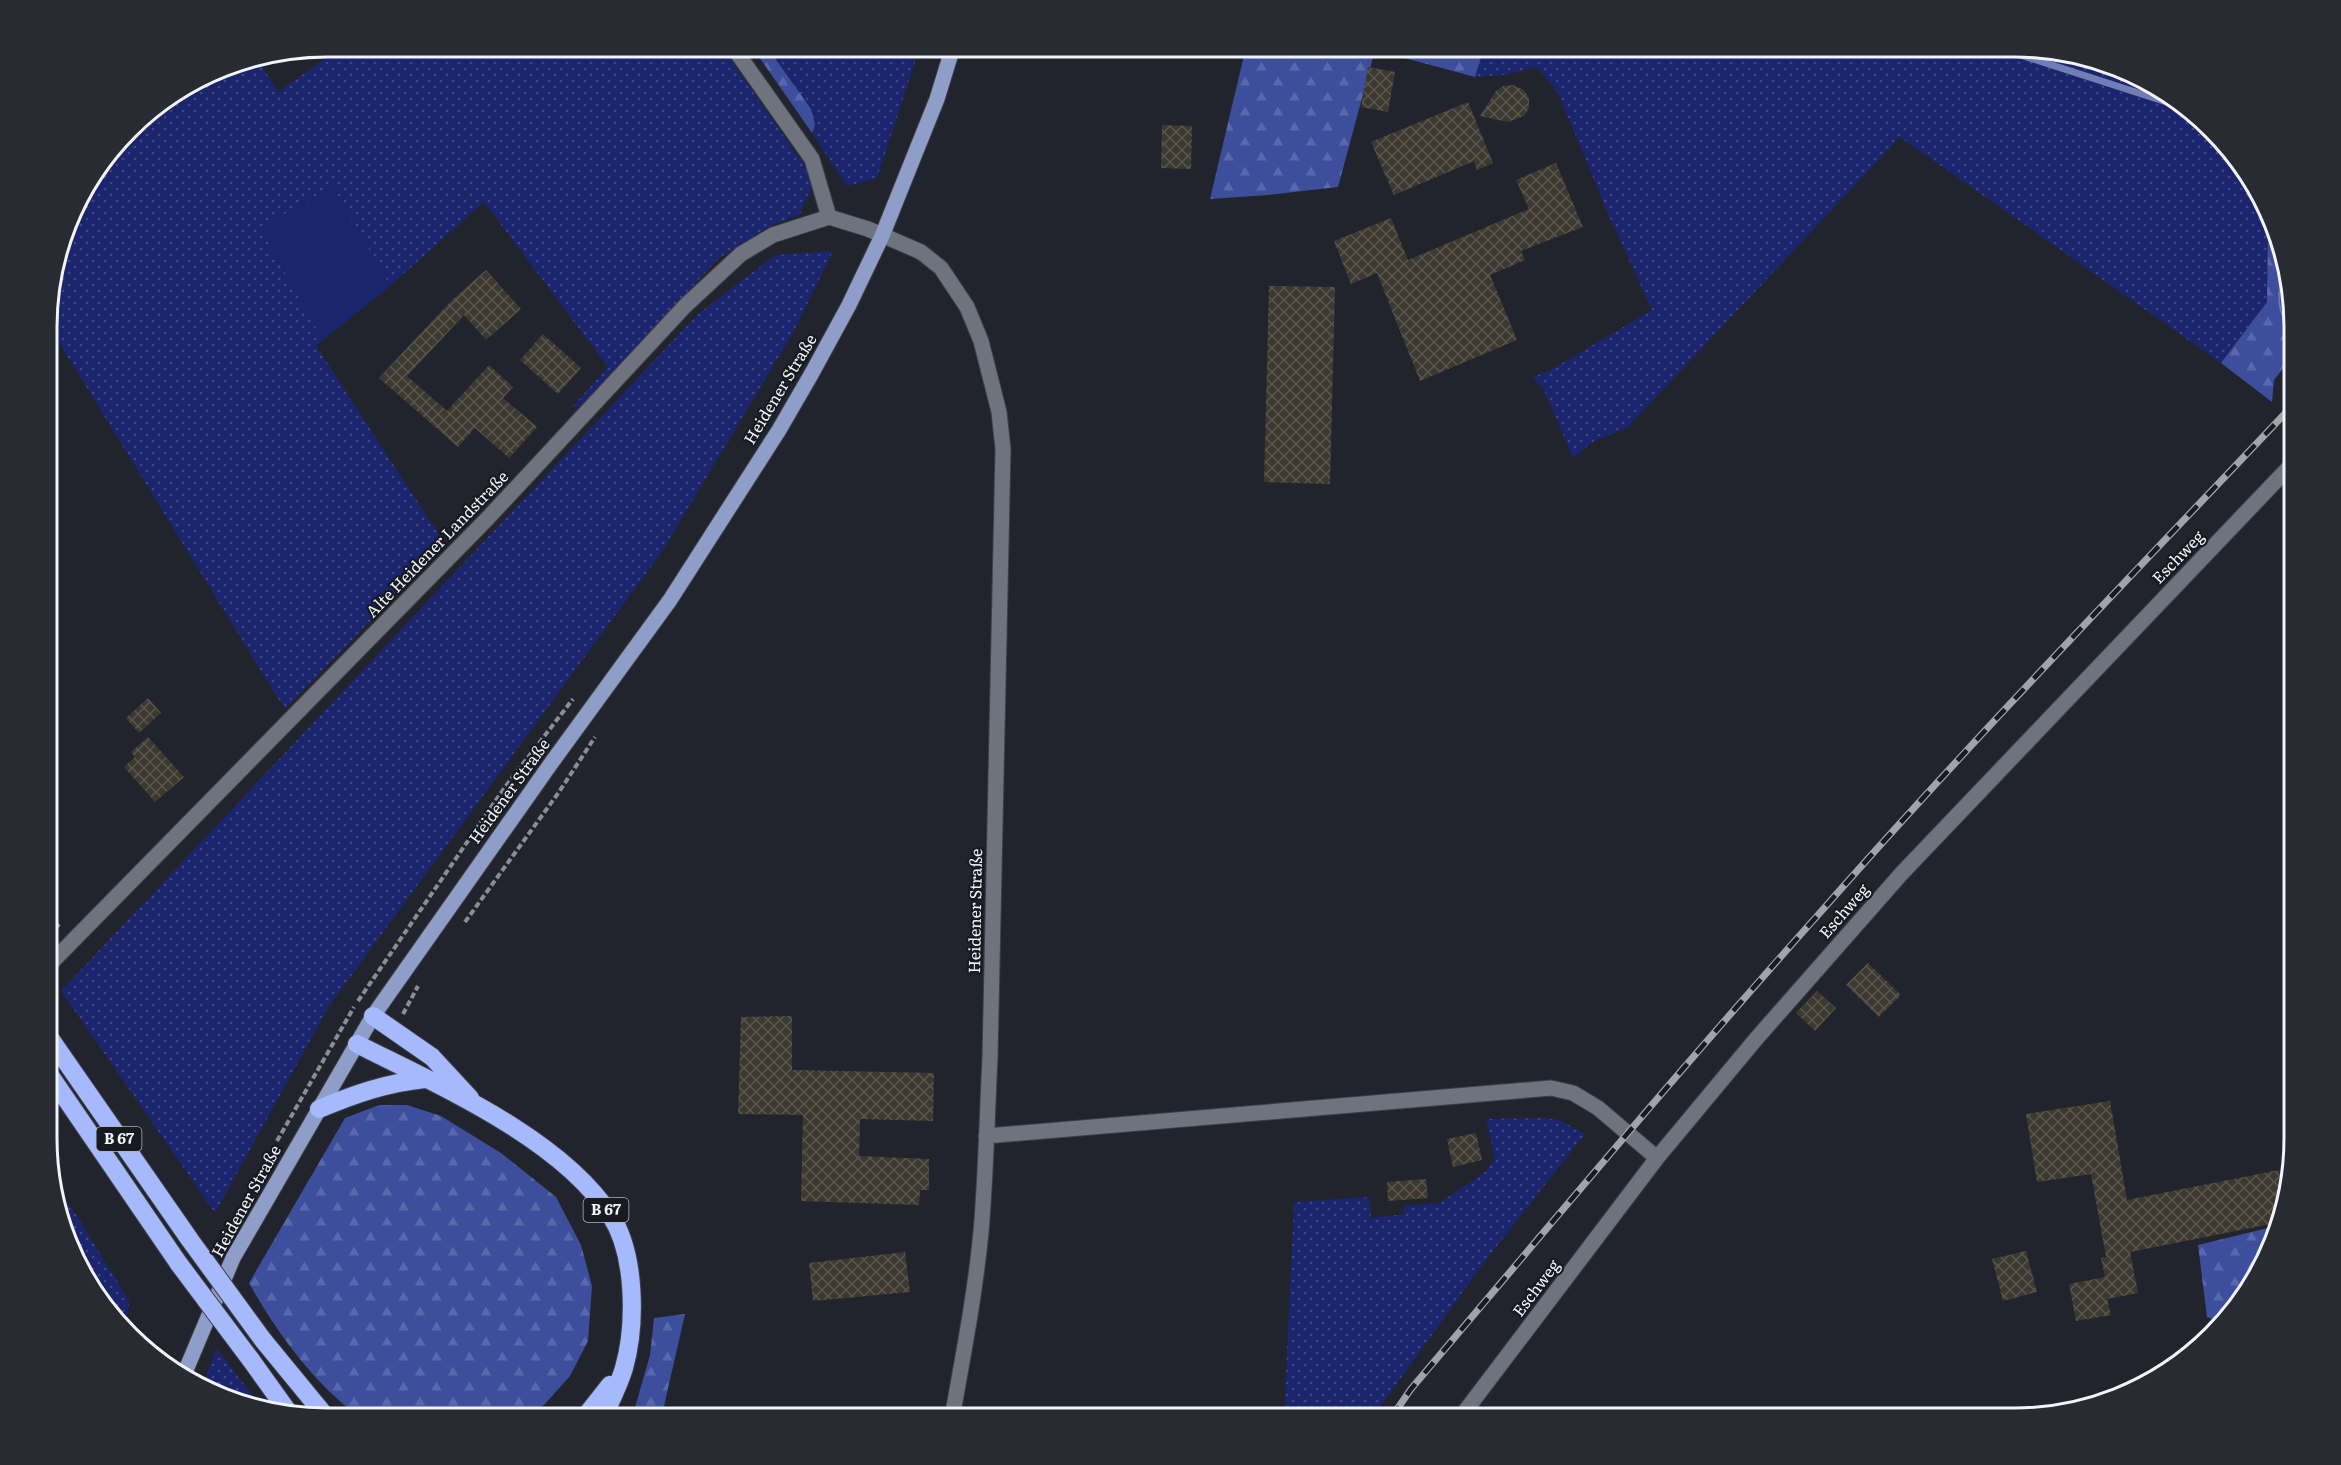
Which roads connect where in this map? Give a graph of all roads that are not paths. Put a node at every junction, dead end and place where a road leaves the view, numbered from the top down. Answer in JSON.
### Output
{"nodes":[{"id":1,"x":742,"y":57,"type":"edge"},
{"id":2,"x":950,"y":57,"type":"edge"},
{"id":3,"x":829,"y":217,"type":"junction"},
{"id":4,"x":882,"y":236,"type":"junction"},
{"id":5,"x":2284,"y":472,"type":"edge"},
{"id":6,"x":57,"y":957,"type":"edge"},
{"id":7,"x":373,"y":1016,"type":"junction"},
{"id":8,"x":357,"y":1044,"type":"junction"},
{"id":9,"x":57,"y":1049,"type":"edge"},
{"id":10,"x":425,"y":1079,"type":"junction"},
{"id":11,"x":57,"y":1086,"type":"edge"},
{"id":12,"x":319,"y":1109,"type":"junction"},
{"id":13,"x":480,"y":1109,"type":"junction"},
{"id":14,"x":986,"y":1136,"type":"junction"},
{"id":15,"x":1657,"y":1158,"type":"junction"},
{"id":16,"x":263,"y":1340,"type":"junction"},
{"id":17,"x":187,"y":1368,"type":"edge"},
{"id":18,"x":624,"y":1368,"type":"junction"},
{"id":19,"x":283,"y":1404,"type":"edge"},
{"id":20,"x":311,"y":1407,"type":"edge"},
{"id":21,"x":318,"y":1407,"type":"edge"},
{"id":22,"x":592,"y":1408,"type":"edge"},
{"id":23,"x":607,"y":1408,"type":"edge"},
{"id":24,"x":954,"y":1408,"type":"edge"},
{"id":25,"x":1468,"y":1408,"type":"edge"}],
"edges":[{"from":1,"to":3,"type":"street"},
{"from":2,"to":4,"type":"main road","name":"Heidener Straße"},
{"from":3,"to":4,"type":"street"},
{"from":3,"to":6,"type":"street","name":"Alte Heidener Landstraße"},
{"from":4,"to":7,"type":"main road","name":"Heidener Straße"},
{"from":4,"to":14,"type":"street","name":"Heidener Straße"},
{"from":5,"to":15,"type":"street","name":"Eschweg"},
{"from":7,"to":8,"type":"main road","name":"Heidener Straße"},
{"from":7,"to":13,"type":"highway"},
{"from":8,"to":10,"type":"highway"},
{"from":8,"to":12,"type":"main road","name":"Heidener Straße"},
{"from":9,"to":16,"type":"highway","number":"B 67","bridge":true},
{"from":10,"to":12,"type":"highway"},
{"from":10,"to":13,"type":"highway"},
{"from":11,"to":19,"type":"highway","number":"B 67","bridge":true},
{"from":12,"to":17,"type":"main road","name":"Heidener Straße"},
{"from":13,"to":18,"type":"highway","number":"B 67"},
{"from":14,"to":15,"type":"street"},
{"from":14,"to":24,"type":"street","name":"Heidener Straße"},
{"from":15,"to":25,"type":"street","name":"Eschweg"},
{"from":16,"to":20,"type":"highway","number":"B 67"},
{"from":16,"to":21,"type":"highway"},
{"from":18,"to":22,"type":"highway"},
{"from":18,"to":23,"type":"highway"}]}
